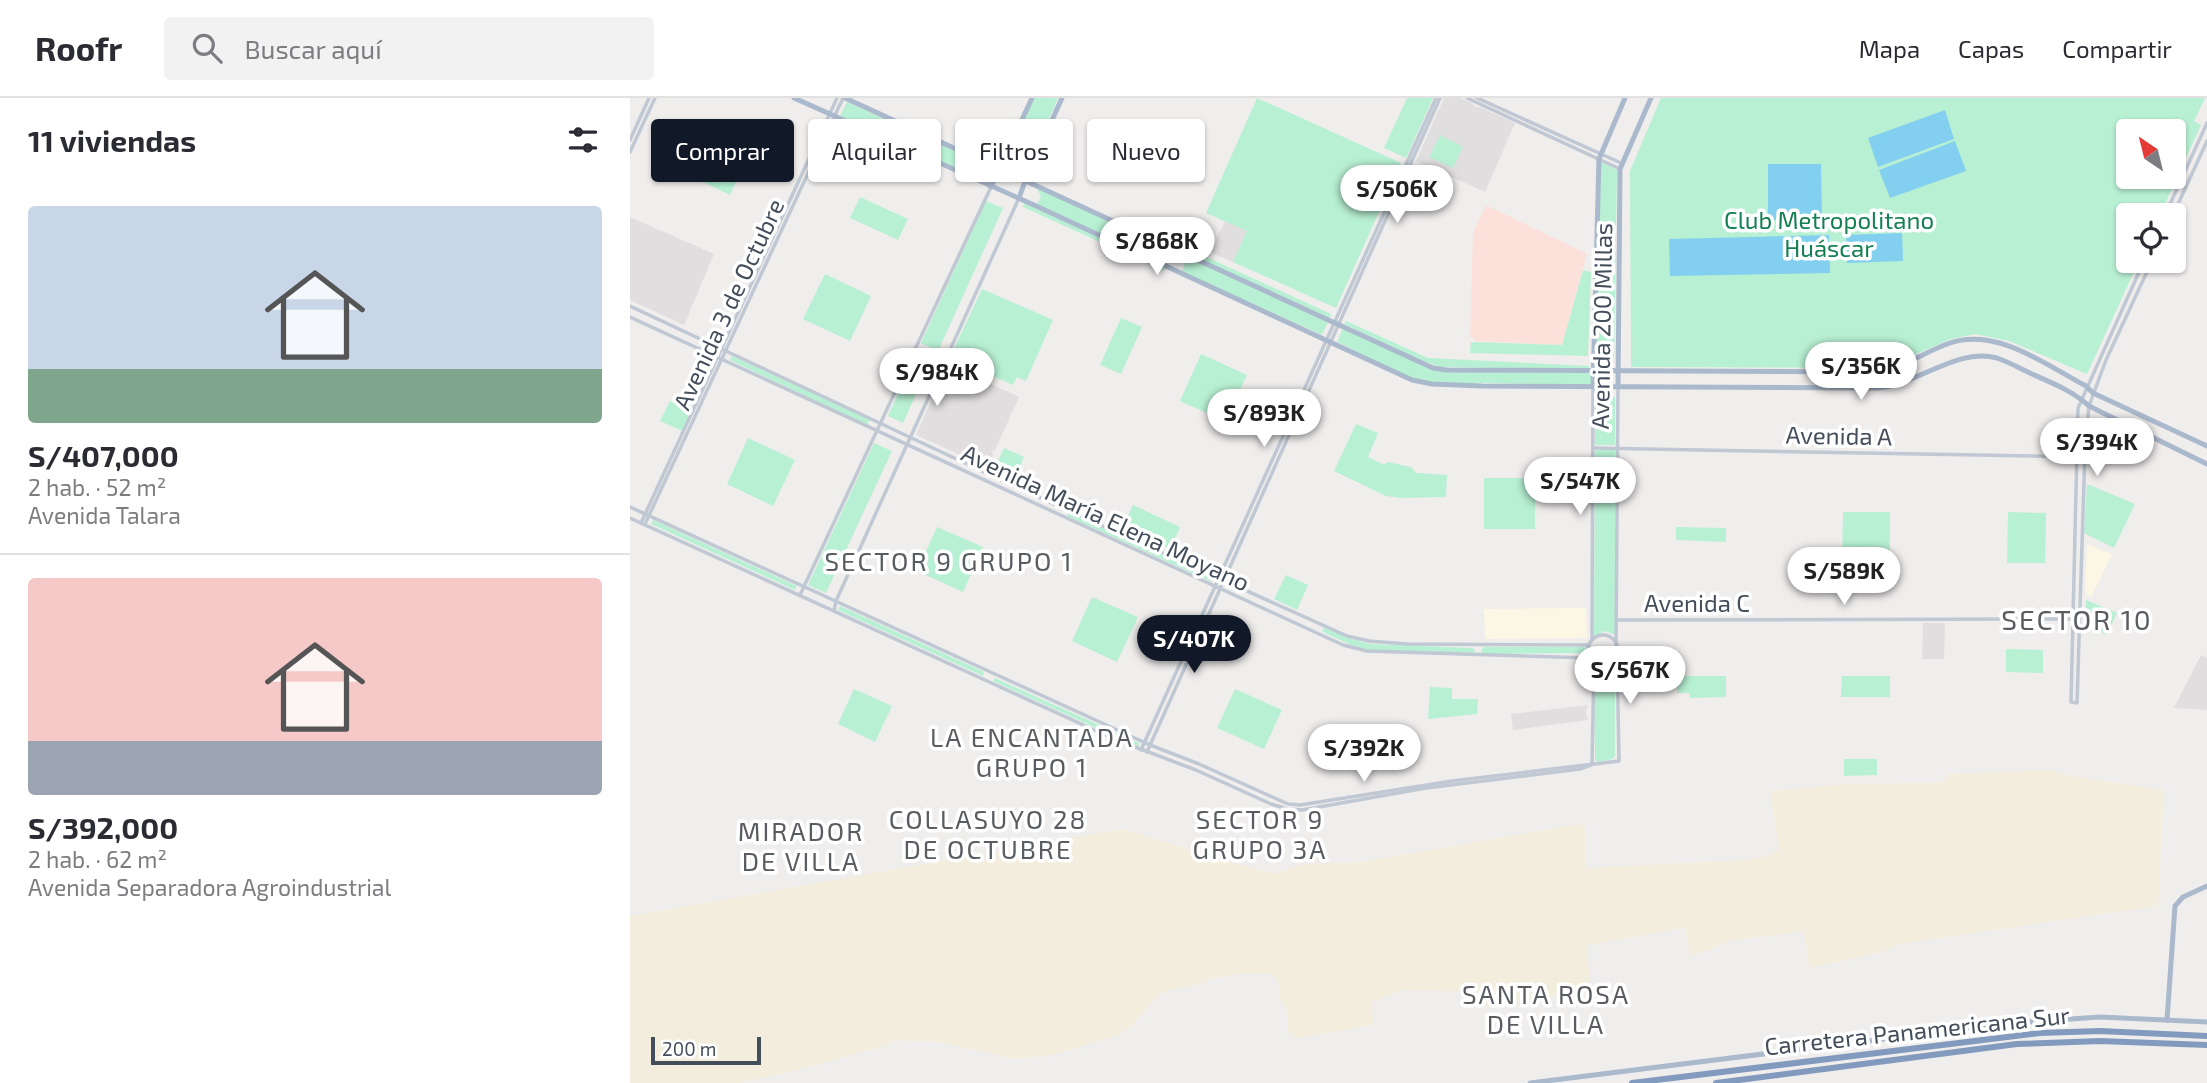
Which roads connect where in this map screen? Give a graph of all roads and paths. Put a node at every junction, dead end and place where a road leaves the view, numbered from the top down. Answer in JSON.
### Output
{"nodes":[{"id":1,"x":649,"y":98,"type":"edge"},
{"id":2,"x":655,"y":98,"type":"edge"},
{"id":3,"x":794,"y":98,"type":"edge"},
{"id":4,"x":837,"y":98,"type":"edge"},
{"id":5,"x":844,"y":98,"type":"edge"},
{"id":6,"x":1032,"y":98,"type":"edge"},
{"id":7,"x":1062,"y":98,"type":"edge"},
{"id":8,"x":1438,"y":98,"type":"edge"},
{"id":9,"x":1468,"y":98,"type":"edge"},
{"id":10,"x":1477,"y":98,"type":"edge"},
{"id":11,"x":1625,"y":98,"type":"edge"},
{"id":12,"x":1651,"y":98,"type":"edge"},
{"id":13,"x":832,"y":115,"type":"junction"},
{"id":14,"x":1022,"y":119,"type":"edge"},
{"id":15,"x":1053,"y":119,"type":"edge"},
{"id":16,"x":2207,"y":123,"type":"edge"},
{"id":17,"x":630,"y":140,"type":"edge"},
{"id":18,"x":2207,"y":141,"type":"edge"},
{"id":19,"x":955,"y":149,"type":"edge"},
{"id":20,"x":630,"y":152,"type":"edge"},
{"id":21,"x":1600,"y":156,"type":"junction"},
{"id":22,"x":1620,"y":166,"type":"junction"},
{"id":23,"x":993,"y":182,"type":"edge"},
{"id":24,"x":1025,"y":182,"type":"edge"},
{"id":25,"x":1027,"y":182,"type":"edge"},
{"id":26,"x":991,"y":187,"type":"junction"},
{"id":27,"x":1019,"y":198,"type":"junction"},
{"id":28,"x":2170,"y":203,"type":"edge"},
{"id":29,"x":2179,"y":203,"type":"edge"},
{"id":30,"x":2138,"y":273,"type":"edge"},
{"id":31,"x":2147,"y":273,"type":"edge"},
{"id":32,"x":630,"y":306,"type":"edge"},
{"id":33,"x":630,"y":317,"type":"edge"},
{"id":34,"x":1337,"y":323,"type":"junction"},
{"id":35,"x":1328,"y":341,"type":"junction"},
{"id":36,"x":723,"y":349,"type":"junction"},
{"id":37,"x":720,"y":358,"type":"junction"},
{"id":38,"x":1620,"y":369,"type":"junction"},
{"id":39,"x":1594,"y":370,"type":"junction"},
{"id":40,"x":1593,"y":386,"type":"junction"},
{"id":41,"x":1618,"y":386,"type":"junction"},
{"id":42,"x":2086,"y":386,"type":"junction"},
{"id":43,"x":2093,"y":394,"type":"junction"},
{"id":44,"x":2081,"y":398,"type":"junction"},
{"id":45,"x":2089,"y":406,"type":"junction"},
{"id":46,"x":880,"y":423,"type":"junction"},
{"id":47,"x":876,"y":432,"type":"junction"},
{"id":48,"x":910,"y":437,"type":"junction"},
{"id":49,"x":906,"y":445,"type":"junction"},
{"id":50,"x":2207,"y":446,"type":"edge"},
{"id":51,"x":1593,"y":448,"type":"junction"},
{"id":52,"x":1617,"y":449,"type":"junction"},
{"id":53,"x":2076,"y":457,"type":"junction"},
{"id":54,"x":2085,"y":457,"type":"junction"},
{"id":55,"x":2207,"y":464,"type":"edge"},
{"id":56,"x":630,"y":507,"type":"edge"},
{"id":57,"x":647,"y":515,"type":"junction"},
{"id":58,"x":630,"y":518,"type":"edge"},
{"id":59,"x":643,"y":524,"type":"junction"},
{"id":60,"x":1221,"y":579,"type":"junction"},
{"id":61,"x":804,"y":586,"type":"junction"},
{"id":62,"x":1217,"y":587,"type":"junction"},
{"id":63,"x":800,"y":595,"type":"junction"},
{"id":64,"x":836,"y":601,"type":"junction"},
{"id":65,"x":834,"y":611,"type":"junction"},
{"id":66,"x":2072,"y":619,"type":"junction"},
{"id":67,"x":1616,"y":620,"type":"junction"},
{"id":68,"x":1592,"y":640,"type":"junction"},
{"id":69,"x":1589,"y":645,"type":"junction"},
{"id":70,"x":1616,"y":645,"type":"junction"},
{"id":71,"x":1617,"y":651,"type":"junction"},
{"id":72,"x":1590,"y":657,"type":"junction"},
{"id":73,"x":1594,"y":662,"type":"junction"},
{"id":74,"x":1147,"y":743,"type":"junction"},
{"id":75,"x":1144,"y":750,"type":"junction"},
{"id":76,"x":1592,"y":764,"type":"junction"},
{"id":77,"x":2207,"y":886,"type":"edge"},
{"id":78,"x":2167,"y":1020,"type":"junction"},
{"id":79,"x":2207,"y":1022,"type":"edge"},
{"id":80,"x":2207,"y":1036,"type":"edge"},
{"id":81,"x":2207,"y":1045,"type":"edge"},
{"id":82,"x":1530,"y":1083,"type":"edge"},
{"id":83,"x":1632,"y":1083,"type":"edge"},
{"id":84,"x":1716,"y":1083,"type":"edge"}],
"edges":[{"from":1,"to":17,"type":"street"},
{"from":2,"to":20,"type":"street"},
{"from":3,"to":13,"type":"main road"},
{"from":4,"to":13,"type":"street","name":"Avenida 3 de Octubre"},
{"from":5,"to":13,"type":"street","name":"Avenida 3 de Octubre"},
{"from":5,"to":19,"type":"main road"},
{"from":6,"to":14,"type":"main road"},
{"from":7,"to":15,"type":"main road"},
{"from":8,"to":34,"type":"street"},
{"from":9,"to":21,"type":"street"},
{"from":10,"to":21,"type":"street"},
{"from":11,"to":21,"type":"main road","name":"Avenida 200 Millas"},
{"from":12,"to":22,"type":"main road","name":"Avenida 200 Millas"},
{"from":13,"to":26,"type":"main road"},
{"from":13,"to":36,"type":"street","name":"Avenida 3 de Octubre"},
{"from":16,"to":28,"type":"street"},
{"from":18,"to":29,"type":"street"},
{"from":21,"to":22,"type":"street"},
{"from":21,"to":39,"type":"main road","name":"Avenida 200 Millas"},
{"from":22,"to":38,"type":"main road","name":"Avenida 200 Millas"},
{"from":23,"to":26,"type":"main road"},
{"from":24,"to":27,"type":"main road"},
{"from":25,"to":34,"type":"main road"},
{"from":26,"to":27,"type":"main road"},
{"from":26,"to":46,"type":"street"},
{"from":27,"to":35,"type":"main road"},
{"from":27,"to":48,"type":"street"},
{"from":30,"to":42,"type":"street"},
{"from":31,"to":43,"type":"street"},
{"from":32,"to":36,"type":"street","name":"Avenida María Elena Moyano"},
{"from":33,"to":37,"type":"street","name":"Avenida María Elena Moyano"},
{"from":34,"to":35,"type":"street"},
{"from":34,"to":39,"type":"main road"},
{"from":35,"to":40,"type":"main road"},
{"from":35,"to":60,"type":"street"},
{"from":36,"to":37,"type":"street","name":"Avenida 3 de Octubre"},
{"from":36,"to":46,"type":"street","name":"Avenida María Elena Moyano"},
{"from":37,"to":47,"type":"street","name":"Avenida María Elena Moyano"},
{"from":37,"to":57,"type":"street","name":"Avenida 3 de Octubre"},
{"from":38,"to":39,"type":"main road"},
{"from":38,"to":41,"type":"main road","name":"Avenida 200 Millas"},
{"from":38,"to":42,"type":"main road"},
{"from":39,"to":40,"type":"main road","name":"Avenida 200 Millas"},
{"from":40,"to":41,"type":"main road"},
{"from":40,"to":51,"type":"street","name":"Avenida 200 Millas"},
{"from":41,"to":44,"type":"main road"},
{"from":41,"to":52,"type":"street","name":"Avenida 200 Millas"},
{"from":42,"to":43,"type":"main road"},
{"from":42,"to":44,"type":"street"},
{"from":43,"to":45,"type":"street"},
{"from":43,"to":50,"type":"main road"},
{"from":44,"to":45,"type":"main road"},
{"from":44,"to":53,"type":"street"},
{"from":45,"to":54,"type":"street"},
{"from":45,"to":55,"type":"main road"},
{"from":46,"to":47,"type":"street"},
{"from":46,"to":48,"type":"street","name":"Avenida María Elena Moyano"},
{"from":47,"to":49,"type":"street","name":"Avenida María Elena Moyano"},
{"from":47,"to":61,"type":"street"},
{"from":48,"to":49,"type":"street"},
{"from":48,"to":60,"type":"street","name":"Avenida María Elena Moyano"},
{"from":49,"to":62,"type":"street","name":"Avenida María Elena Moyano"},
{"from":49,"to":64,"type":"street"},
{"from":51,"to":52,"type":"street","name":"Avenida A"},
{"from":51,"to":68,"type":"street","name":"Avenida 200 Millas"},
{"from":52,"to":53,"type":"street","name":"Avenida A"},
{"from":52,"to":67,"type":"street","name":"Avenida 200 Millas"},
{"from":53,"to":54,"type":"street","name":"Avenida A"},
{"from":53,"to":66,"type":"street"},
{"from":54,"to":66,"type":"street"},
{"from":56,"to":57,"type":"street"},
{"from":57,"to":59,"type":"street","name":"Avenida 3 de Octubre"},
{"from":57,"to":61,"type":"street"},
{"from":58,"to":59,"type":"street"},
{"from":59,"to":63,"type":"street"},
{"from":60,"to":62,"type":"street"},
{"from":60,"to":69,"type":"street","name":"Avenida María Elena Moyano"},
{"from":61,"to":63,"type":"street"},
{"from":61,"to":64,"type":"street"},
{"from":62,"to":72,"type":"street","name":"Avenida María Elena Moyano"},
{"from":62,"to":74,"type":"street"},
{"from":63,"to":65,"type":"street"},
{"from":64,"to":65,"type":"street"},
{"from":64,"to":74,"type":"street"},
{"from":65,"to":75,"type":"street"},
{"from":66,"to":67,"type":"street","name":"Avenida C"},
{"from":67,"to":70,"type":"street","name":"Avenida 200 Millas"},
{"from":68,"to":69,"type":"street"},
{"from":68,"to":70,"type":"street"},
{"from":69,"to":72,"type":"street"},
{"from":70,"to":71,"type":"street"},
{"from":71,"to":73,"type":"street"},
{"from":71,"to":76,"type":"street"},
{"from":72,"to":73,"type":"street"},
{"from":73,"to":76,"type":"street"},
{"from":74,"to":75,"type":"street"},
{"from":74,"to":76,"type":"street"},
{"from":75,"to":76,"type":"street"},
{"from":77,"to":78,"type":"main road"},
{"from":78,"to":79,"type":"main road"},
{"from":78,"to":82,"type":"main road"},
{"from":80,"to":83,"type":"highway","name":"Carretera Panamericana Sur"},
{"from":81,"to":84,"type":"highway","name":"Carretera Panamericana Sur"}]}
